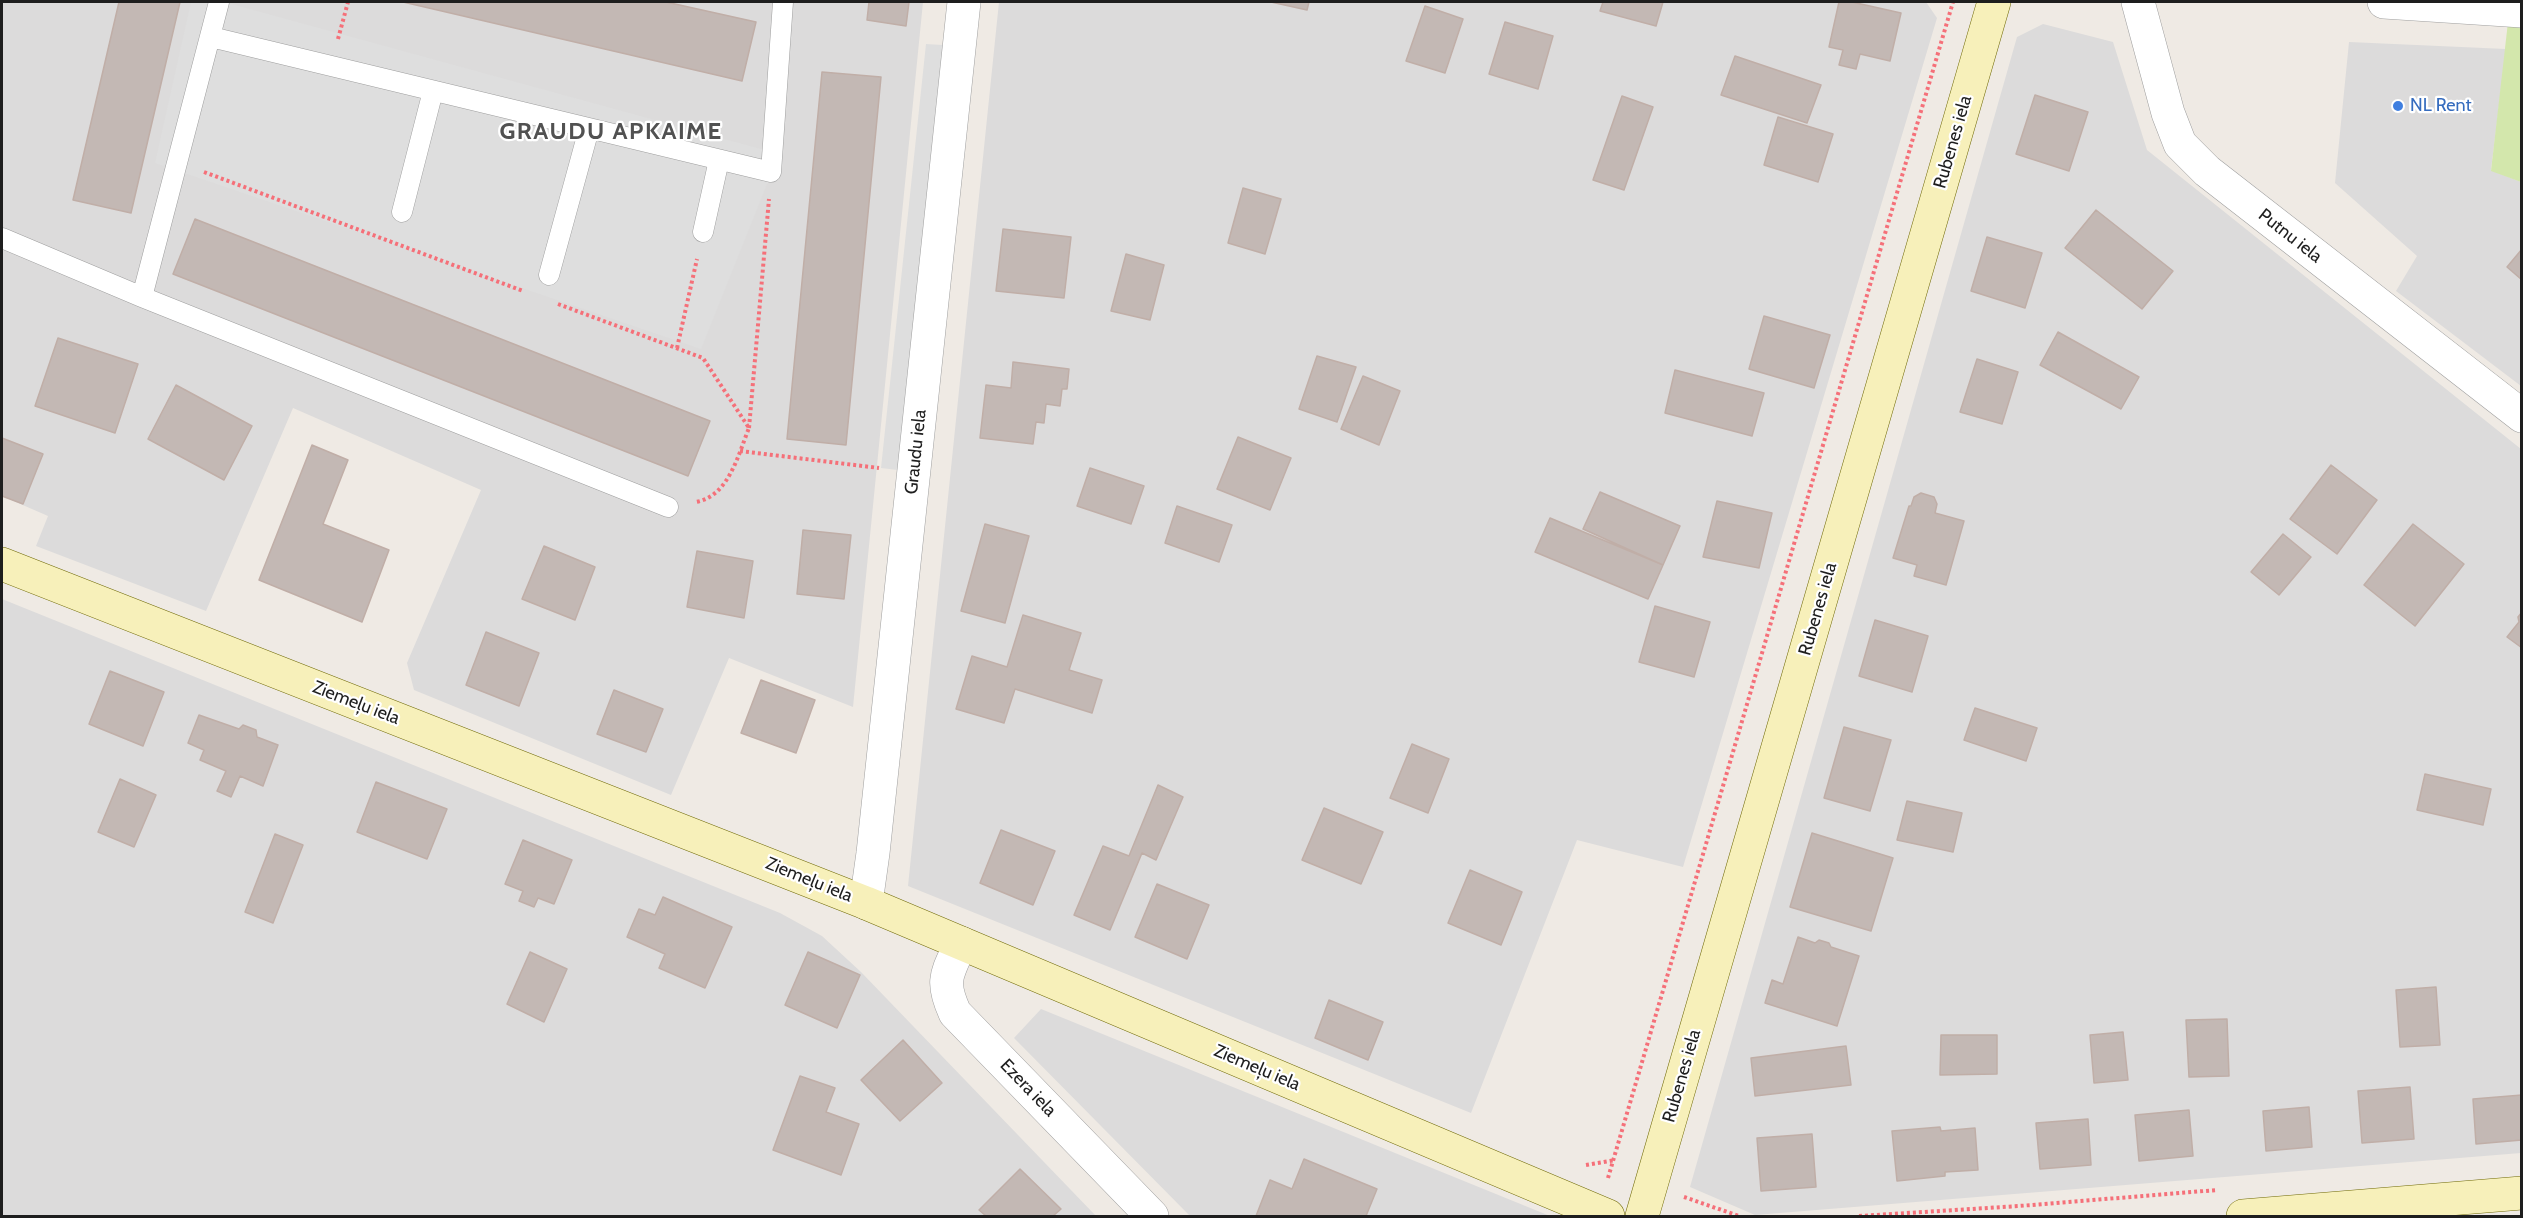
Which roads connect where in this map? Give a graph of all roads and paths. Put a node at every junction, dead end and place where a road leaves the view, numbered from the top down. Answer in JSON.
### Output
{"nodes":[{"id":1,"x":219,"y":2,"type":"edge"},
{"id":2,"x":348,"y":2,"type":"edge"},
{"id":3,"x":783,"y":2,"type":"edge"},
{"id":4,"x":964,"y":2,"type":"edge"},
{"id":5,"x":1953,"y":2,"type":"edge"},
{"id":6,"x":1994,"y":2,"type":"edge"},
{"id":7,"x":2138,"y":2,"type":"edge"},
{"id":8,"x":2384,"y":2,"type":"edge"},
{"id":9,"x":2522,"y":11,"type":"edge"},
{"id":10,"x":211,"y":37,"type":"junction"},
{"id":11,"x":331,"y":66,"type":"junction"},
{"id":12,"x":433,"y":91,"type":"junction"},
{"id":13,"x":589,"y":129,"type":"junction"},
{"id":14,"x":719,"y":160,"type":"junction"},
{"id":15,"x":178,"y":162,"type":"junction"},
{"id":16,"x":771,"y":172,"type":"junction"},
{"id":17,"x":402,"y":212,"type":"dead end"},
{"id":18,"x":703,"y":232,"type":"joint"},
{"id":19,"x":2,"y":238,"type":"edge"},
{"id":20,"x":549,"y":275,"type":"dead end"},
{"id":21,"x":532,"y":294,"type":"dead end"},
{"id":22,"x":142,"y":297,"type":"junction"},
{"id":23,"x":554,"y":302,"type":"dead end"},
{"id":24,"x":677,"y":348,"type":"junction"},
{"id":25,"x":2522,"y":416,"type":"edge"},
{"id":26,"x":749,"y":428,"type":"junction"},
{"id":27,"x":740,"y":451,"type":"junction"},
{"id":28,"x":914,"y":472,"type":"junction"},
{"id":29,"x":668,"y":507,"type":"joint"},
{"id":30,"x":2,"y":564,"type":"edge"},
{"id":31,"x":866,"y":903,"type":"junction"},
{"id":32,"x":961,"y":943,"type":"junction"},
{"id":33,"x":1608,"y":1180,"type":"dead end"},
{"id":34,"x":2218,"y":1190,"type":"dead end"},
{"id":35,"x":2522,"y":1193,"type":"edge"},
{"id":36,"x":1675,"y":1194,"type":"dead end"},
{"id":37,"x":1152,"y":1216,"type":"edge"},
{"id":38,"x":1608,"y":1216,"type":"edge"},
{"id":39,"x":1642,"y":1216,"type":"edge"},
{"id":40,"x":1740,"y":1216,"type":"edge"},
{"id":41,"x":1858,"y":1216,"type":"edge"},
{"id":42,"x":2243,"y":1216,"type":"edge"}],
"edges":[{"from":1,"to":10,"type":"lane"},
{"from":2,"to":11,"type":"path"},
{"from":3,"to":16,"type":"lane"},
{"from":4,"to":28,"type":"street","name":"Graudu iela"},
{"from":5,"to":33,"type":"path"},
{"from":6,"to":39,"type":"street","name":"Rubenes iela"},
{"from":7,"to":25,"type":"street","name":"Putnu iela"},
{"from":8,"to":9,"type":"street"},
{"from":10,"to":11,"type":"lane"},
{"from":10,"to":15,"type":"lane"},
{"from":11,"to":12,"type":"lane"},
{"from":12,"to":13,"type":"lane"},
{"from":12,"to":17,"type":"lane"},
{"from":13,"to":14,"type":"lane"},
{"from":13,"to":20,"type":"lane"},
{"from":14,"to":16,"type":"lane"},
{"from":14,"to":18,"type":"lane"},
{"from":15,"to":21,"type":"path"},
{"from":15,"to":22,"type":"lane"},
{"from":16,"to":26,"type":"path"},
{"from":18,"to":24,"type":"path"},
{"from":19,"to":22,"type":"lane"},
{"from":22,"to":29,"type":"lane"},
{"from":23,"to":24,"type":"path"},
{"from":24,"to":26,"type":"path"},
{"from":26,"to":27,"type":"path"},
{"from":27,"to":28,"type":"path"},
{"from":27,"to":29,"type":"path"},
{"from":28,"to":31,"type":"street","name":"Graudu iela"},
{"from":30,"to":31,"type":"street","name":"Ziemeļu iela"},
{"from":31,"to":32,"type":"street","name":"Ziemeļu iela"},
{"from":32,"to":37,"type":"street","name":"Ezera iela"},
{"from":32,"to":38,"type":"street","name":"Ziemeļu iela"},
{"from":34,"to":41,"type":"path"},
{"from":35,"to":42,"type":"street"},
{"from":36,"to":40,"type":"path"}]}
